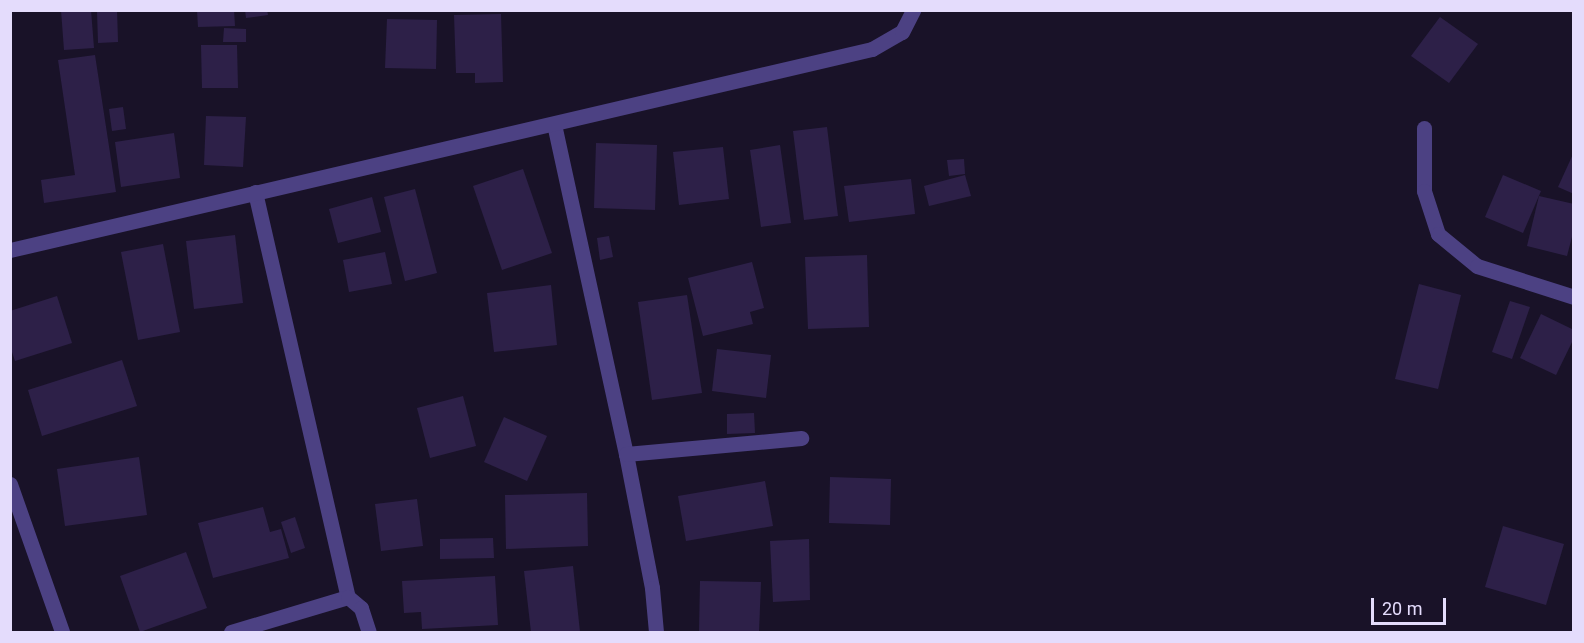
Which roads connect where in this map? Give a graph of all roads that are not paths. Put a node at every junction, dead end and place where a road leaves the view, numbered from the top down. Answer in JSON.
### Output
{"nodes":[{"id":1,"x":913,"y":10,"type":"edge"},
{"id":2,"x":554,"y":124,"type":"junction"},
{"id":3,"x":1424,"y":128,"type":"dead end"},
{"id":4,"x":255,"y":192,"type":"junction"},
{"id":5,"x":10,"y":250,"type":"edge"},
{"id":6,"x":1574,"y":297,"type":"edge"},
{"id":7,"x":801,"y":438,"type":"dead end"},
{"id":8,"x":626,"y":454,"type":"junction"},
{"id":9,"x":10,"y":484,"type":"edge"},
{"id":10,"x":348,"y":597,"type":"junction"},
{"id":11,"x":62,"y":633,"type":"edge"},
{"id":12,"x":231,"y":633,"type":"edge"},
{"id":13,"x":369,"y":633,"type":"edge"},
{"id":14,"x":656,"y":633,"type":"edge"}],
"edges":[{"from":1,"to":2,"type":"street"},
{"from":2,"to":4,"type":"street"},
{"from":2,"to":8,"type":"street"},
{"from":3,"to":6,"type":"street"},
{"from":4,"to":5,"type":"street"},
{"from":4,"to":10,"type":"street"},
{"from":7,"to":8,"type":"street"},
{"from":8,"to":14,"type":"street"},
{"from":9,"to":11,"type":"street"},
{"from":10,"to":12,"type":"street"},
{"from":10,"to":13,"type":"street"}]}
